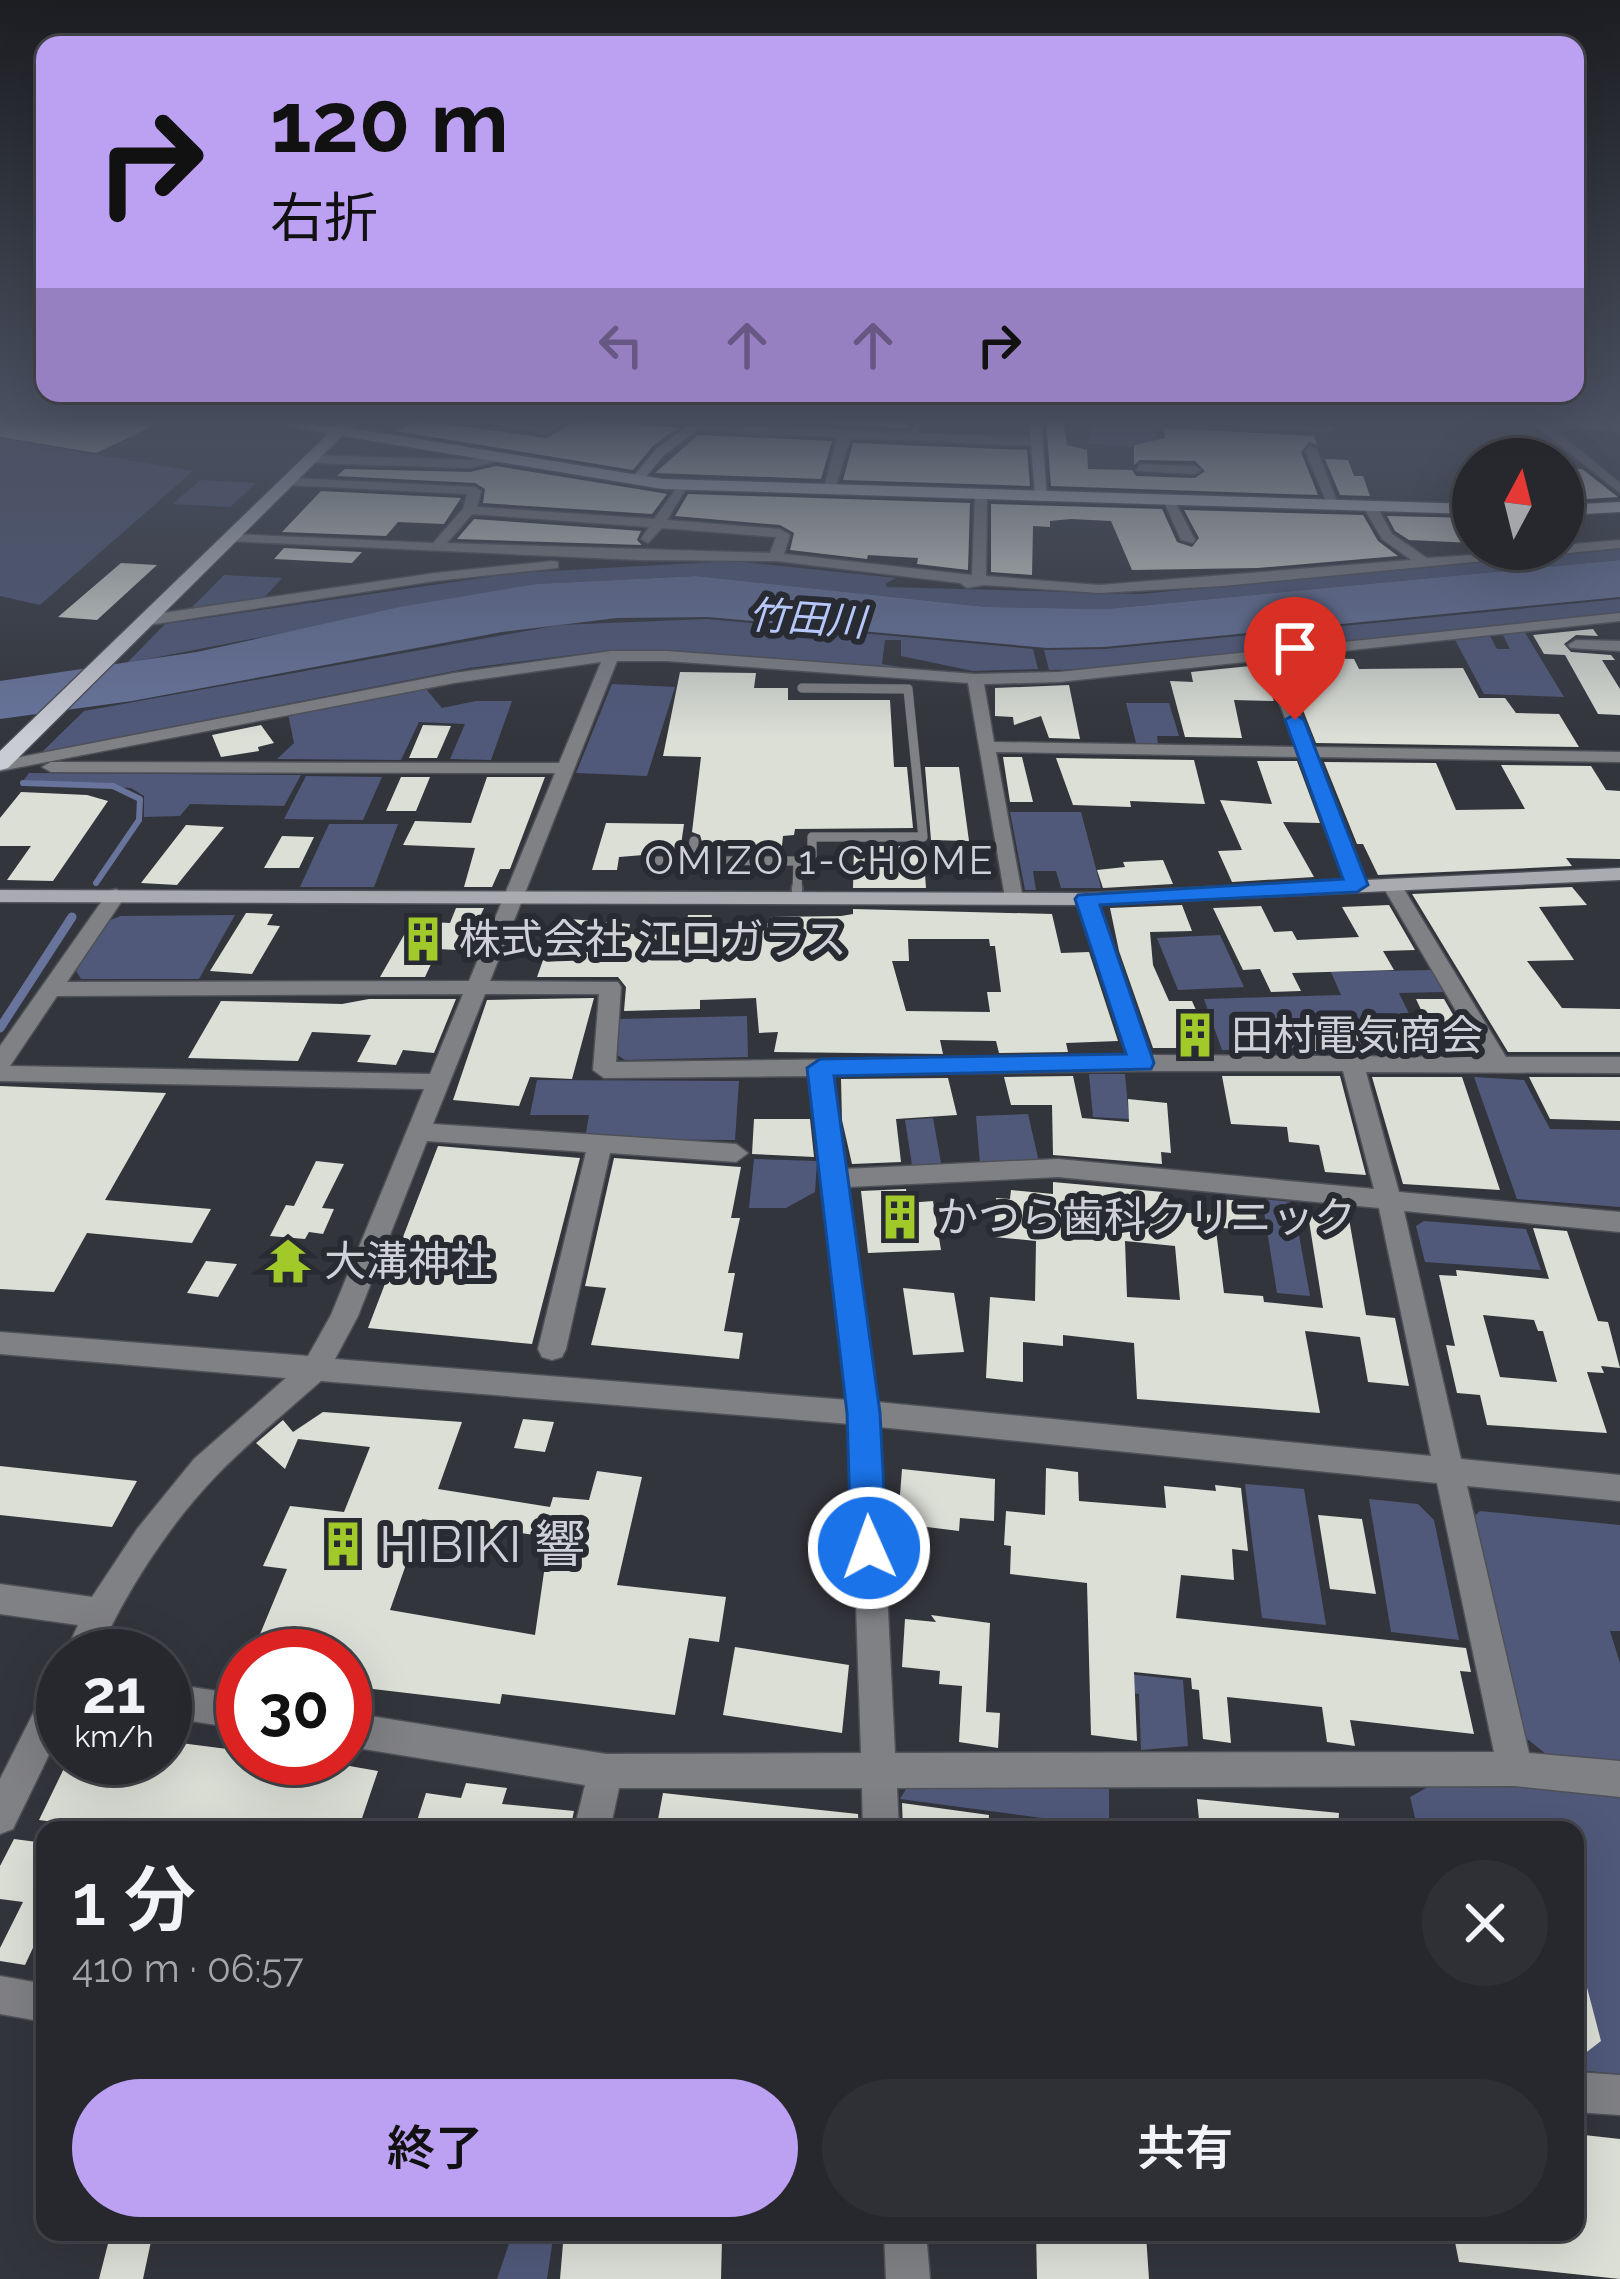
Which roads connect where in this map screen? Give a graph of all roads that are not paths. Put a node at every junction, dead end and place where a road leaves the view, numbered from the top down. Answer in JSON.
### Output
{"nodes":[{"id":1,"x":246,"y":525,"type":"edge"},
{"id":2,"x":456,"y":525,"type":"edge"},
{"id":3,"x":636,"y":525,"type":"edge"},
{"id":4,"x":980,"y":525,"type":"edge"},
{"id":5,"x":1180,"y":525,"type":"edge"},
{"id":6,"x":1382,"y":525,"type":"edge"},
{"id":7,"x":654,"y":527,"type":"junction"},
{"id":8,"x":233,"y":538,"type":"junction"},
{"id":9,"x":1188,"y":540,"type":"dead end"},
{"id":10,"x":1620,"y":544,"type":"edge"},
{"id":11,"x":437,"y":547,"type":"junction"},
{"id":12,"x":639,"y":556,"type":"junction"},
{"id":13,"x":776,"y":557,"type":"junction"},
{"id":14,"x":1424,"y":563,"type":"junction"},
{"id":15,"x":979,"y":582,"type":"junction"},
{"id":16,"x":898,"y":584,"type":"dead end"},
{"id":17,"x":1620,"y":617,"type":"edge"},
{"id":18,"x":143,"y":626,"type":"junction"},
{"id":19,"x":1576,"y":645,"type":"dead end"},
{"id":20,"x":1620,"y":646,"type":"edge"},
{"id":21,"x":611,"y":656,"type":"junction"},
{"id":22,"x":1270,"y":657,"type":"junction"},
{"id":23,"x":975,"y":679,"type":"junction"},
{"id":24,"x":802,"y":688,"type":"dead end"},
{"id":25,"x":185,"y":730,"type":"junction"},
{"id":26,"x":986,"y":747,"type":"junction"},
{"id":27,"x":1308,"y":751,"type":"junction"},
{"id":28,"x":1620,"y":757,"type":"edge"},
{"id":29,"x":1,"y":764,"type":"edge"},
{"id":30,"x":196,"y":768,"type":"junction"},
{"id":31,"x":565,"y":769,"type":"junction"},
{"id":32,"x":694,"y":841,"type":"dead end"},
{"id":33,"x":652,"y":860,"type":"dead end"},
{"id":34,"x":692,"y":861,"type":"junction"},
{"id":35,"x":798,"y":861,"type":"junction"},
{"id":36,"x":1620,"y":874,"type":"edge"},
{"id":37,"x":1357,"y":885,"type":"junction"},
{"id":38,"x":1392,"y":885,"type":"junction"},
{"id":39,"x":116,"y":895,"type":"junction"},
{"id":40,"x":0,"y":896,"type":"edge"},
{"id":41,"x":513,"y":896,"type":"junction"},
{"id":42,"x":797,"y":898,"type":"junction"},
{"id":43,"x":1013,"y":898,"type":"junction"},
{"id":44,"x":1086,"y":899,"type":"junction"},
{"id":45,"x":475,"y":986,"type":"junction"},
{"id":46,"x":50,"y":989,"type":"junction"},
{"id":47,"x":0,"y":1063,"type":"edge"},
{"id":48,"x":1142,"y":1063,"type":"junction"},
{"id":49,"x":1499,"y":1064,"type":"junction"},
{"id":50,"x":1620,"y":1064,"type":"edge"},
{"id":51,"x":1353,"y":1066,"type":"junction"},
{"id":52,"x":820,"y":1068,"type":"junction"},
{"id":53,"x":0,"y":1073,"type":"edge"},
{"id":54,"x":439,"y":1082,"type":"junction"},
{"id":55,"x":421,"y":1132,"type":"junction"},
{"id":56,"x":600,"y":1144,"type":"junction"},
{"id":57,"x":736,"y":1153,"type":"dead end"},
{"id":58,"x":837,"y":1178,"type":"junction"},
{"id":59,"x":1390,"y":1203,"type":"junction"},
{"id":60,"x":1620,"y":1222,"type":"edge"},
{"id":61,"x":0,"y":1342,"type":"edge"},
{"id":62,"x":552,"y":1349,"type":"dead end"},
{"id":63,"x":317,"y":1366,"type":"junction"},
{"id":64,"x":864,"y":1413,"type":"junction"},
{"id":65,"x":1451,"y":1468,"type":"junction"},
{"id":66,"x":1620,"y":1488,"type":"edge"},
{"id":67,"x":0,"y":1599,"type":"edge"},
{"id":68,"x":100,"y":1612,"type":"junction"},
{"id":69,"x":92,"y":1629,"type":"edge"},
{"id":70,"x":36,"y":1731,"type":"edge"},
{"id":71,"x":372,"y":1733,"type":"edge"},
{"id":72,"x":11,"y":1769,"type":"edge"},
{"id":73,"x":1515,"y":1769,"type":"junction"},
{"id":74,"x":606,"y":1771,"type":"junction"},
{"id":75,"x":878,"y":1772,"type":"junction"},
{"id":76,"x":1620,"y":1779,"type":"edge"},
{"id":77,"x":0,"y":1816,"type":"edge"},
{"id":78,"x":594,"y":1821,"type":"edge"},
{"id":79,"x":881,"y":1821,"type":"edge"},
{"id":80,"x":0,"y":1994,"type":"edge"},
{"id":81,"x":36,"y":2001,"type":"edge"},
{"id":82,"x":1584,"y":2093,"type":"edge"},
{"id":83,"x":1620,"y":2095,"type":"edge"},
{"id":84,"x":906,"y":2241,"type":"edge"},
{"id":85,"x":908,"y":2279,"type":"edge"}],
"edges":[{"from":1,"to":8,"type":"main road"},
{"from":2,"to":11,"type":"street"},
{"from":3,"to":7,"type":"street"},
{"from":4,"to":15,"type":"street"},
{"from":5,"to":9,"type":"street"},
{"from":6,"to":14,"type":"street"},
{"from":7,"to":12,"type":"street"},
{"from":7,"to":13,"type":"street"},
{"from":8,"to":11,"type":"street"},
{"from":8,"to":18,"type":"main road"},
{"from":10,"to":14,"type":"street"},
{"from":11,"to":12,"type":"street"},
{"from":12,"to":13,"type":"street"},
{"from":12,"to":18,"type":"street"},
{"from":13,"to":15,"type":"street"},
{"from":14,"to":15,"type":"street"},
{"from":15,"to":16,"type":"street"},
{"from":17,"to":22,"type":"street"},
{"from":18,"to":29,"type":"main road"},
{"from":19,"to":20,"type":"street"},
{"from":21,"to":23,"type":"street"},
{"from":21,"to":25,"type":"street"},
{"from":21,"to":31,"type":"street"},
{"from":22,"to":23,"type":"street"},
{"from":22,"to":27,"type":"street"},
{"from":23,"to":26,"type":"street"},
{"from":24,"to":35,"type":"lane"},
{"from":25,"to":29,"type":"street"},
{"from":25,"to":30,"type":"street"},
{"from":26,"to":27,"type":"street"},
{"from":26,"to":43,"type":"street"},
{"from":27,"to":28,"type":"street"},
{"from":27,"to":37,"type":"street"},
{"from":29,"to":30,"type":"street"},
{"from":30,"to":31,"type":"street"},
{"from":31,"to":41,"type":"street"},
{"from":32,"to":34,"type":"lane"},
{"from":33,"to":34,"type":"lane"},
{"from":34,"to":35,"type":"lane"},
{"from":35,"to":42,"type":"lane"},
{"from":36,"to":38,"type":"street"},
{"from":37,"to":38,"type":"street"},
{"from":37,"to":44,"type":"street"},
{"from":38,"to":49,"type":"street"},
{"from":39,"to":40,"type":"street"},
{"from":39,"to":41,"type":"street"},
{"from":39,"to":46,"type":"street"},
{"from":41,"to":42,"type":"street"},
{"from":41,"to":45,"type":"street"},
{"from":42,"to":43,"type":"street"},
{"from":43,"to":44,"type":"street"},
{"from":44,"to":48,"type":"street"},
{"from":45,"to":46,"type":"street"},
{"from":45,"to":52,"type":"street"},
{"from":45,"to":54,"type":"street"},
{"from":46,"to":47,"type":"street"},
{"from":48,"to":51,"type":"street"},
{"from":48,"to":52,"type":"street"},
{"from":49,"to":50,"type":"street"},
{"from":49,"to":51,"type":"street"},
{"from":51,"to":59,"type":"street"},
{"from":52,"to":58,"type":"street"},
{"from":53,"to":54,"type":"street"},
{"from":54,"to":55,"type":"street"},
{"from":55,"to":56,"type":"street"},
{"from":55,"to":63,"type":"street"},
{"from":56,"to":57,"type":"street"},
{"from":56,"to":62,"type":"street"},
{"from":58,"to":59,"type":"street"},
{"from":58,"to":64,"type":"street"},
{"from":59,"to":60,"type":"street"},
{"from":59,"to":65,"type":"street"},
{"from":61,"to":63,"type":"street"},
{"from":63,"to":64,"type":"street"},
{"from":63,"to":68,"type":"street"},
{"from":64,"to":65,"type":"street"},
{"from":64,"to":75,"type":"street"},
{"from":65,"to":66,"type":"street"},
{"from":65,"to":73,"type":"street"},
{"from":67,"to":68,"type":"street"},
{"from":68,"to":69,"type":"street"},
{"from":70,"to":72,"type":"street"},
{"from":71,"to":74,"type":"street"},
{"from":72,"to":77,"type":"street"},
{"from":73,"to":75,"type":"street"},
{"from":73,"to":76,"type":"street"},
{"from":74,"to":75,"type":"street"},
{"from":74,"to":78,"type":"street"},
{"from":75,"to":79,"type":"street"},
{"from":80,"to":81,"type":"street"},
{"from":82,"to":83,"type":"street"},
{"from":84,"to":85,"type":"street"}]}
